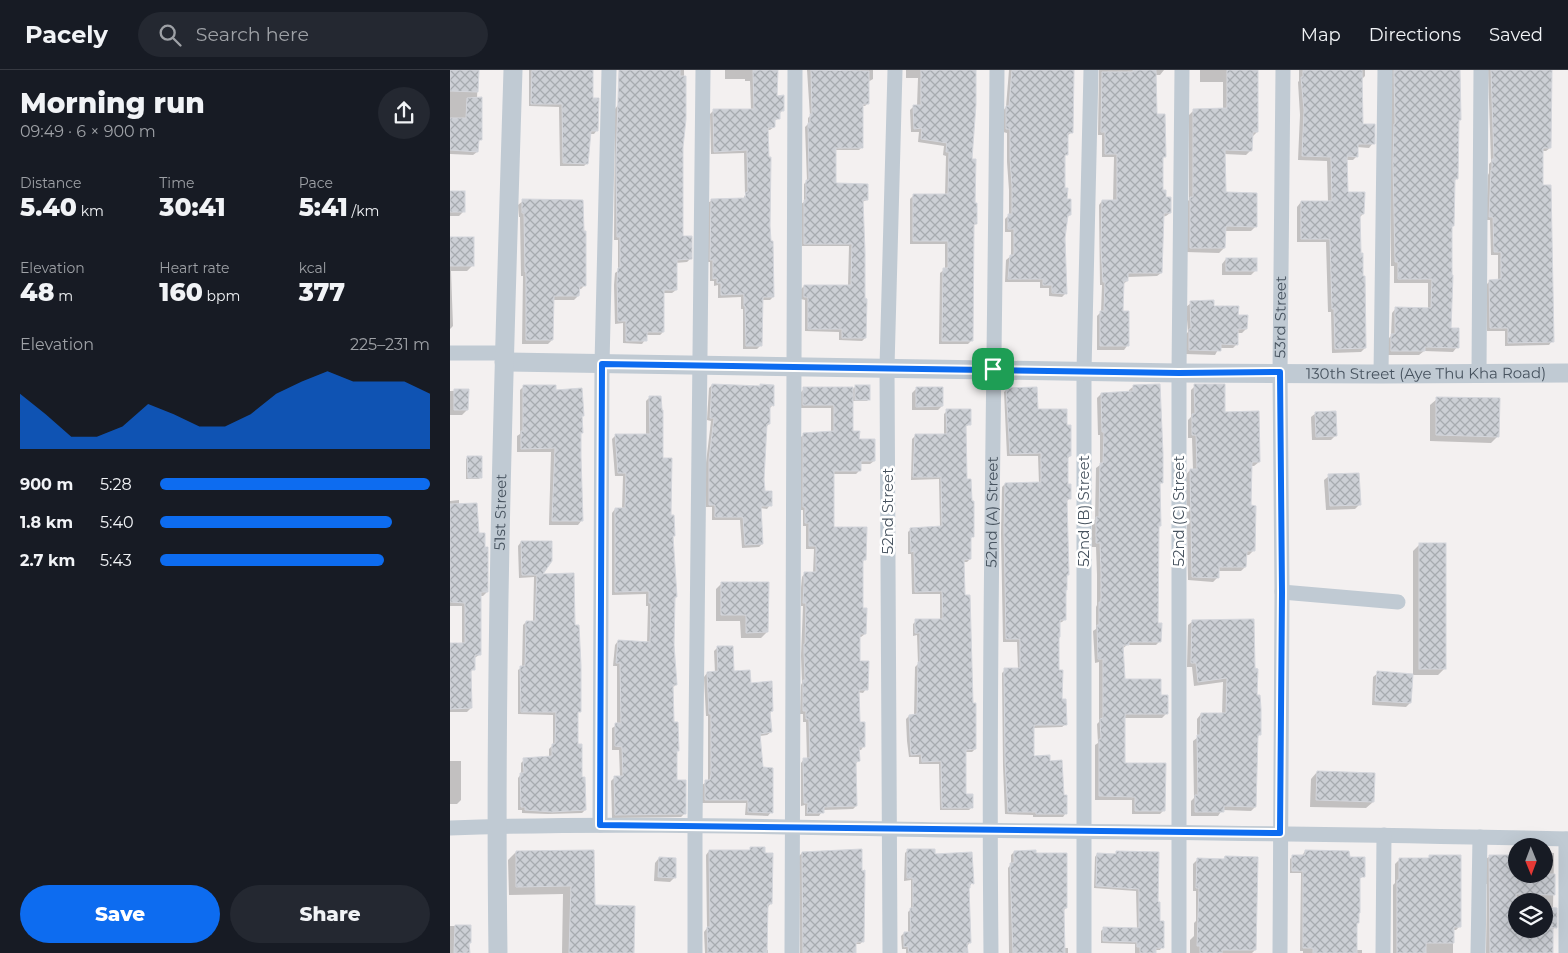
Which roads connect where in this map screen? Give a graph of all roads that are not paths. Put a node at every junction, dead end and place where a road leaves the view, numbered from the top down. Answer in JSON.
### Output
{"nodes":[{"id":1,"x":513,"y":70,"type":"edge"},
{"id":2,"x":608,"y":70,"type":"edge"},
{"id":3,"x":703,"y":70,"type":"edge"},
{"id":4,"x":795,"y":70,"type":"edge"},
{"id":5,"x":895,"y":70,"type":"edge"},
{"id":6,"x":997,"y":70,"type":"edge"},
{"id":7,"x":1091,"y":70,"type":"edge"},
{"id":8,"x":1182,"y":70,"type":"edge"},
{"id":9,"x":1283,"y":70,"type":"edge"},
{"id":10,"x":1385,"y":70,"type":"edge"},
{"id":11,"x":1481,"y":70,"type":"edge"},
{"id":12,"x":450,"y":353,"type":"edge"},
{"id":13,"x":504,"y":358,"type":"junction"},
{"id":14,"x":602,"y":364,"type":"junction"},
{"id":15,"x":701,"y":365,"type":"junction"},
{"id":16,"x":793,"y":367,"type":"junction"},
{"id":17,"x":887,"y":367,"type":"junction"},
{"id":18,"x":993,"y":369,"type":"junction"},
{"id":19,"x":1084,"y":371,"type":"junction"},
{"id":20,"x":1280,"y":372,"type":"junction"},
{"id":21,"x":1179,"y":373,"type":"junction"},
{"id":22,"x":1478,"y":373,"type":"junction"},
{"id":23,"x":1568,"y":373,"type":"edge"},
{"id":24,"x":1381,"y":374,"type":"junction"},
{"id":25,"x":1282,"y":592,"type":"junction"},
{"id":26,"x":1398,"y":602,"type":"dead end"},
{"id":27,"x":600,"y":825,"type":"junction"},
{"id":28,"x":496,"y":826,"type":"junction"},
{"id":29,"x":695,"y":826,"type":"junction"},
{"id":30,"x":450,"y":828,"type":"edge"},
{"id":31,"x":793,"y":828,"type":"junction"},
{"id":32,"x":889,"y":829,"type":"junction"},
{"id":33,"x":989,"y":830,"type":"junction"},
{"id":34,"x":1083,"y":832,"type":"junction"},
{"id":35,"x":1180,"y":832,"type":"junction"},
{"id":36,"x":1280,"y":833,"type":"junction"},
{"id":37,"x":1384,"y":835,"type":"junction"},
{"id":38,"x":1480,"y":837,"type":"junction"},
{"id":39,"x":1567,"y":839,"type":"edge"},
{"id":40,"x":498,"y":953,"type":"edge"},
{"id":41,"x":695,"y":953,"type":"edge"},
{"id":42,"x":792,"y":953,"type":"edge"},
{"id":43,"x":890,"y":953,"type":"edge"},
{"id":44,"x":991,"y":953,"type":"edge"},
{"id":45,"x":1084,"y":953,"type":"edge"},
{"id":46,"x":1179,"y":953,"type":"edge"},
{"id":47,"x":1280,"y":953,"type":"edge"},
{"id":48,"x":1383,"y":953,"type":"edge"},
{"id":49,"x":1478,"y":953,"type":"edge"},
{"id":50,"x":1566,"y":953,"type":"edge"}],
"edges":[{"from":1,"to":13,"type":"street","name":"51st Street"},
{"from":2,"to":14,"type":"street"},
{"from":3,"to":15,"type":"street"},
{"from":4,"to":16,"type":"street"},
{"from":5,"to":17,"type":"street","name":"52nd Street"},
{"from":6,"to":18,"type":"street","name":"52nd (A) Street"},
{"from":7,"to":19,"type":"street","name":"52nd (B) Street"},
{"from":8,"to":21,"type":"street","name":"52nd (C) Street"},
{"from":9,"to":20,"type":"street","name":"53rd Street"},
{"from":10,"to":24,"type":"street"},
{"from":11,"to":22,"type":"street"},
{"from":12,"to":13,"type":"street"},
{"from":13,"to":14,"type":"street","name":"130th Street (Aye Thu Kha Road)"},
{"from":13,"to":28,"type":"street","name":"51st Street"},
{"from":14,"to":15,"type":"street","name":"130th Street (Aye Thu Kha Road)"},
{"from":14,"to":27,"type":"street"},
{"from":15,"to":16,"type":"street","name":"130th Street (Aye Thu Kha Road)"},
{"from":15,"to":29,"type":"street"},
{"from":16,"to":17,"type":"street","name":"130th Street (Aye Thu Kha Road)"},
{"from":16,"to":31,"type":"street"},
{"from":17,"to":18,"type":"street","name":"130th Street (Aye Thu Kha Road)"},
{"from":17,"to":32,"type":"street","name":"52nd Street"},
{"from":18,"to":19,"type":"street","name":"130th Street (Aye Thu Kha Road)"},
{"from":18,"to":33,"type":"street","name":"52nd (A) Street"},
{"from":19,"to":21,"type":"street","name":"130th Street (Aye Thu Kha Road)"},
{"from":19,"to":34,"type":"street","name":"52nd (B) Street"},
{"from":20,"to":21,"type":"street","name":"130th Street (Aye Thu Kha Road)"},
{"from":20,"to":24,"type":"street","name":"130th Street (Aye Thu Kha Road)"},
{"from":20,"to":25,"type":"street","name":"53rd Street"},
{"from":21,"to":35,"type":"street","name":"52nd (C) Street"},
{"from":22,"to":23,"type":"street","name":"130th Street (Aye Thu Kha Road)"},
{"from":22,"to":24,"type":"street","name":"130th Street (Aye Thu Kha Road)"},
{"from":25,"to":26,"type":"street"},
{"from":25,"to":36,"type":"street","name":"53rd Street"},
{"from":27,"to":28,"type":"street"},
{"from":27,"to":29,"type":"street"},
{"from":28,"to":30,"type":"street"},
{"from":28,"to":40,"type":"street","name":"51st Street"},
{"from":29,"to":31,"type":"street"},
{"from":29,"to":41,"type":"street"},
{"from":31,"to":32,"type":"street"},
{"from":31,"to":42,"type":"street"},
{"from":32,"to":33,"type":"street"},
{"from":32,"to":43,"type":"street","name":"52nd Street"},
{"from":33,"to":34,"type":"street"},
{"from":33,"to":44,"type":"street","name":"52nd (A) Street"},
{"from":34,"to":35,"type":"street"},
{"from":34,"to":45,"type":"street","name":"52nd (B) Street"},
{"from":35,"to":36,"type":"street"},
{"from":35,"to":46,"type":"street","name":"52nd (C) Street"},
{"from":36,"to":37,"type":"street"},
{"from":36,"to":47,"type":"street","name":"53rd Street"},
{"from":37,"to":38,"type":"street"},
{"from":37,"to":48,"type":"street"},
{"from":38,"to":39,"type":"street"},
{"from":38,"to":49,"type":"street"},
{"from":39,"to":50,"type":"street"}]}
